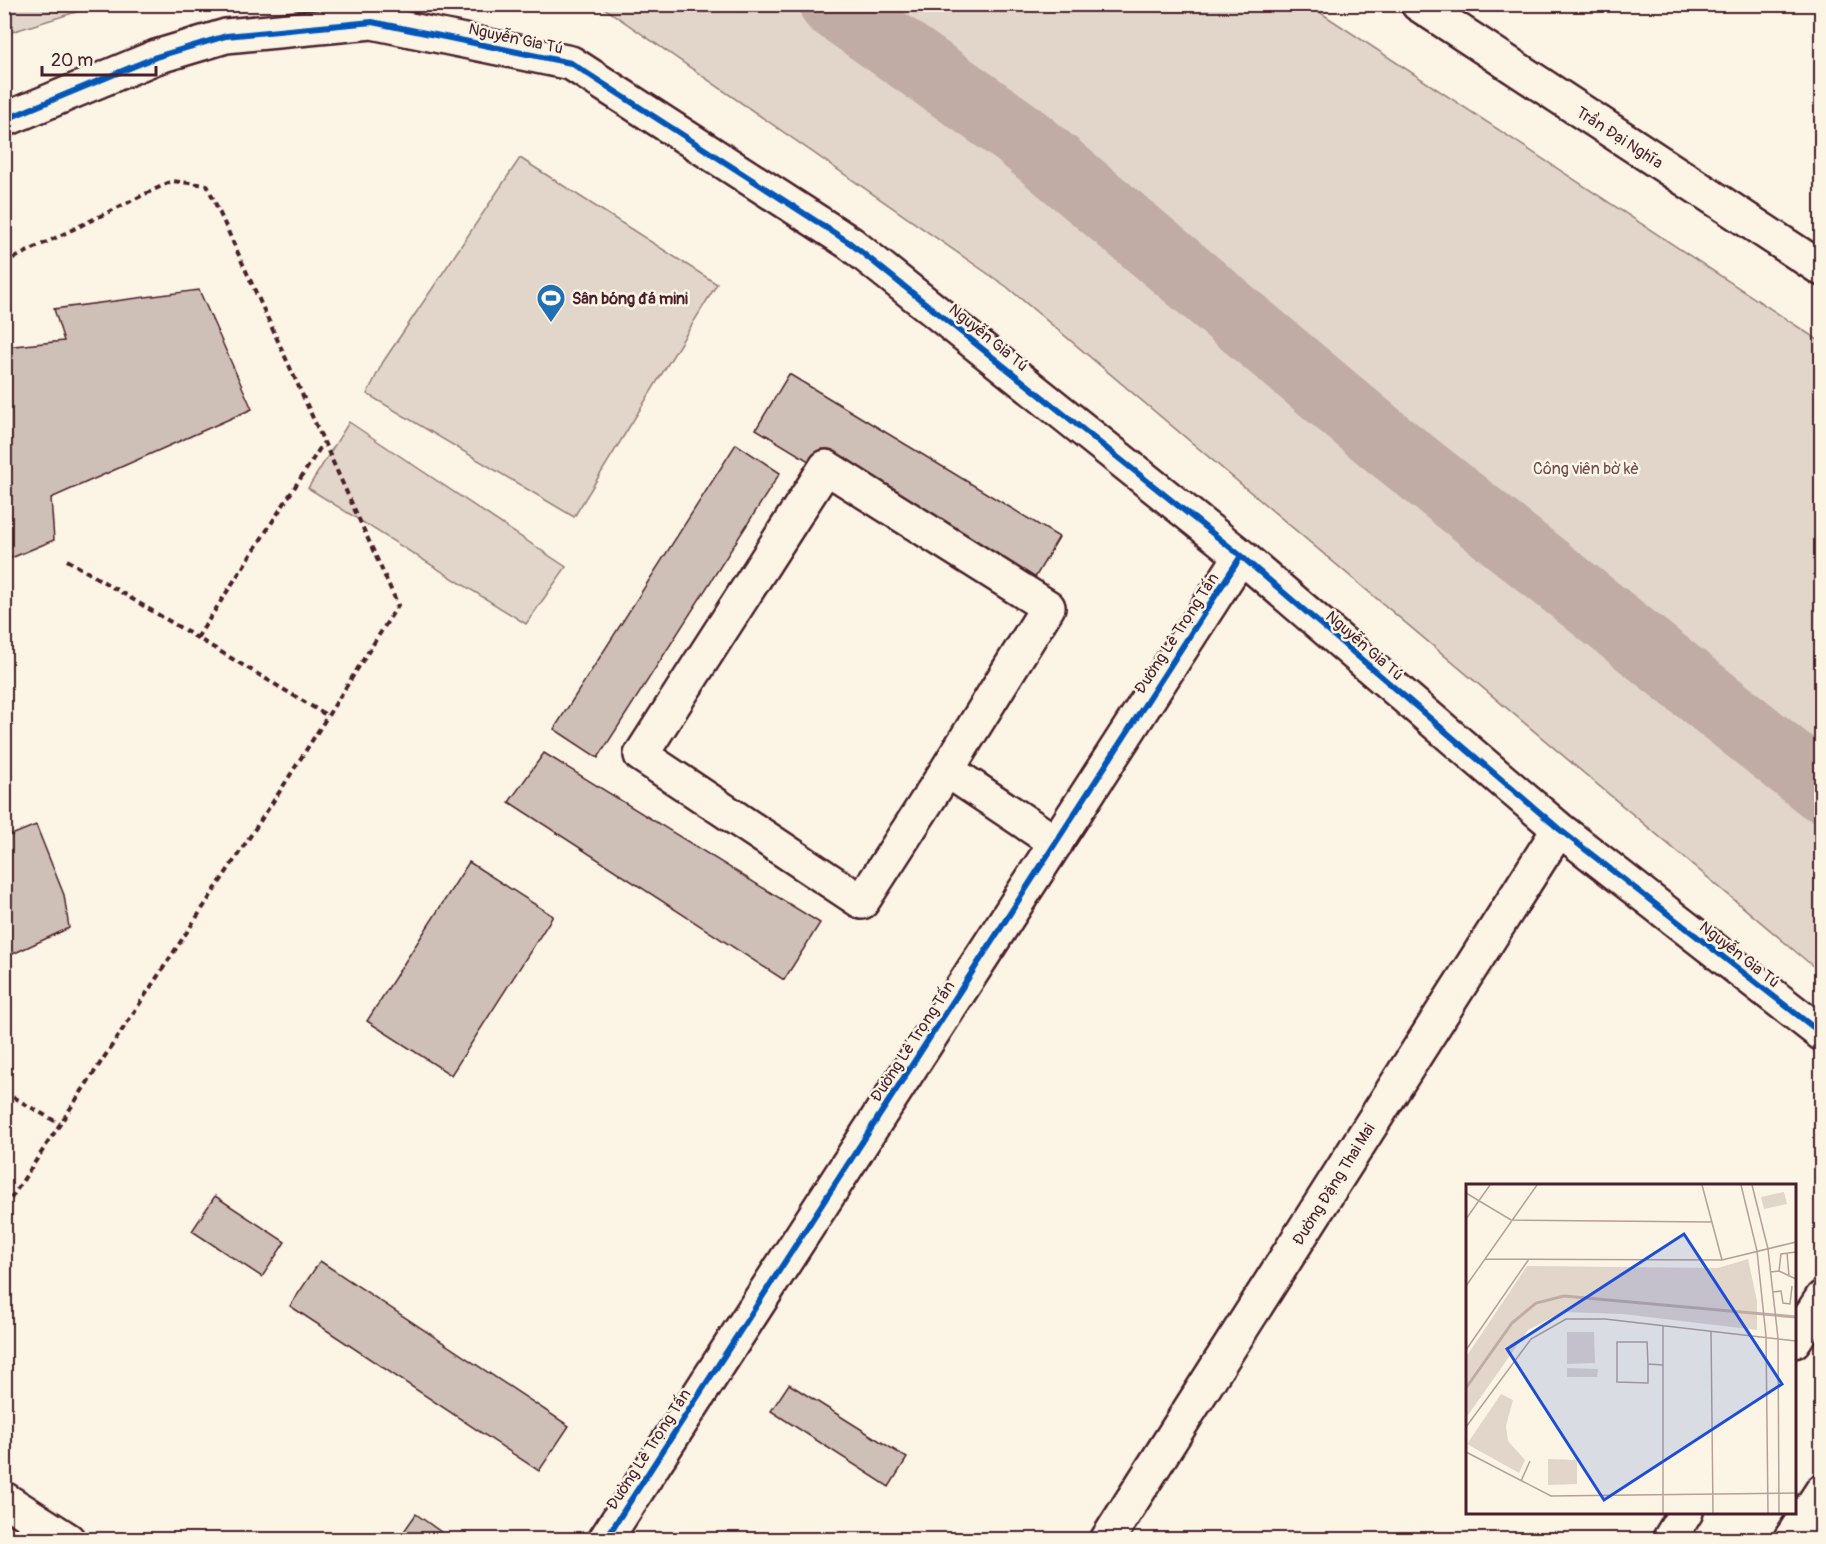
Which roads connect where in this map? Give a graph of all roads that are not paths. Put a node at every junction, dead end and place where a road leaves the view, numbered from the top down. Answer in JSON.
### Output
{"nodes":[{"id":1,"x":1419,"y":4,"type":"edge"},
{"id":2,"x":4,"y":120,"type":"edge"},
{"id":3,"x":1821,"y":269,"type":"edge"},
{"id":4,"x":1241,"y":556,"type":"junction"},
{"id":5,"x":947,"y":770,"type":"junction"},
{"id":6,"x":1559,"y":829,"type":"junction"},
{"id":7,"x":1056,"y":843,"type":"junction"},
{"id":8,"x":1821,"y":1034,"type":"edge"},
{"id":9,"x":1821,"y":1298,"type":"edge"},
{"id":10,"x":1796,"y":1338,"type":"edge"},
{"id":11,"x":1821,"y":1491,"type":"edge"},
{"id":12,"x":4,"y":1499,"type":"edge"},
{"id":13,"x":1685,"y":1514,"type":"edge"},
{"id":14,"x":68,"y":1539,"type":"edge"},
{"id":15,"x":605,"y":1539,"type":"edge"},
{"id":16,"x":1107,"y":1539,"type":"edge"},
{"id":17,"x":1669,"y":1539,"type":"edge"},
{"id":18,"x":1790,"y":1539,"type":"edge"}],
"edges":[{"from":1,"to":3,"type":"street","name":"Trần Đại Nghĩa"},
{"from":2,"to":4,"type":"street","name":"Nguyễn Gia Tú"},
{"from":4,"to":6,"type":"street","name":"Nguyễn Gia Tú"},
{"from":4,"to":7,"type":"street","name":"Đường Lê Trọng Tấn"},
{"from":5,"to":5,"type":"street"},
{"from":5,"to":7,"type":"street"},
{"from":6,"to":8,"type":"street","name":"Nguyễn Gia Tú"},
{"from":6,"to":16,"type":"street","name":"Đường Đặng Thai Mai"},
{"from":7,"to":15,"type":"street","name":"Đường Lê Trọng Tấn"},
{"from":9,"to":10,"type":"street"},
{"from":11,"to":18,"type":"street"},
{"from":12,"to":14,"type":"street"},
{"from":13,"to":17,"type":"street"}]}
